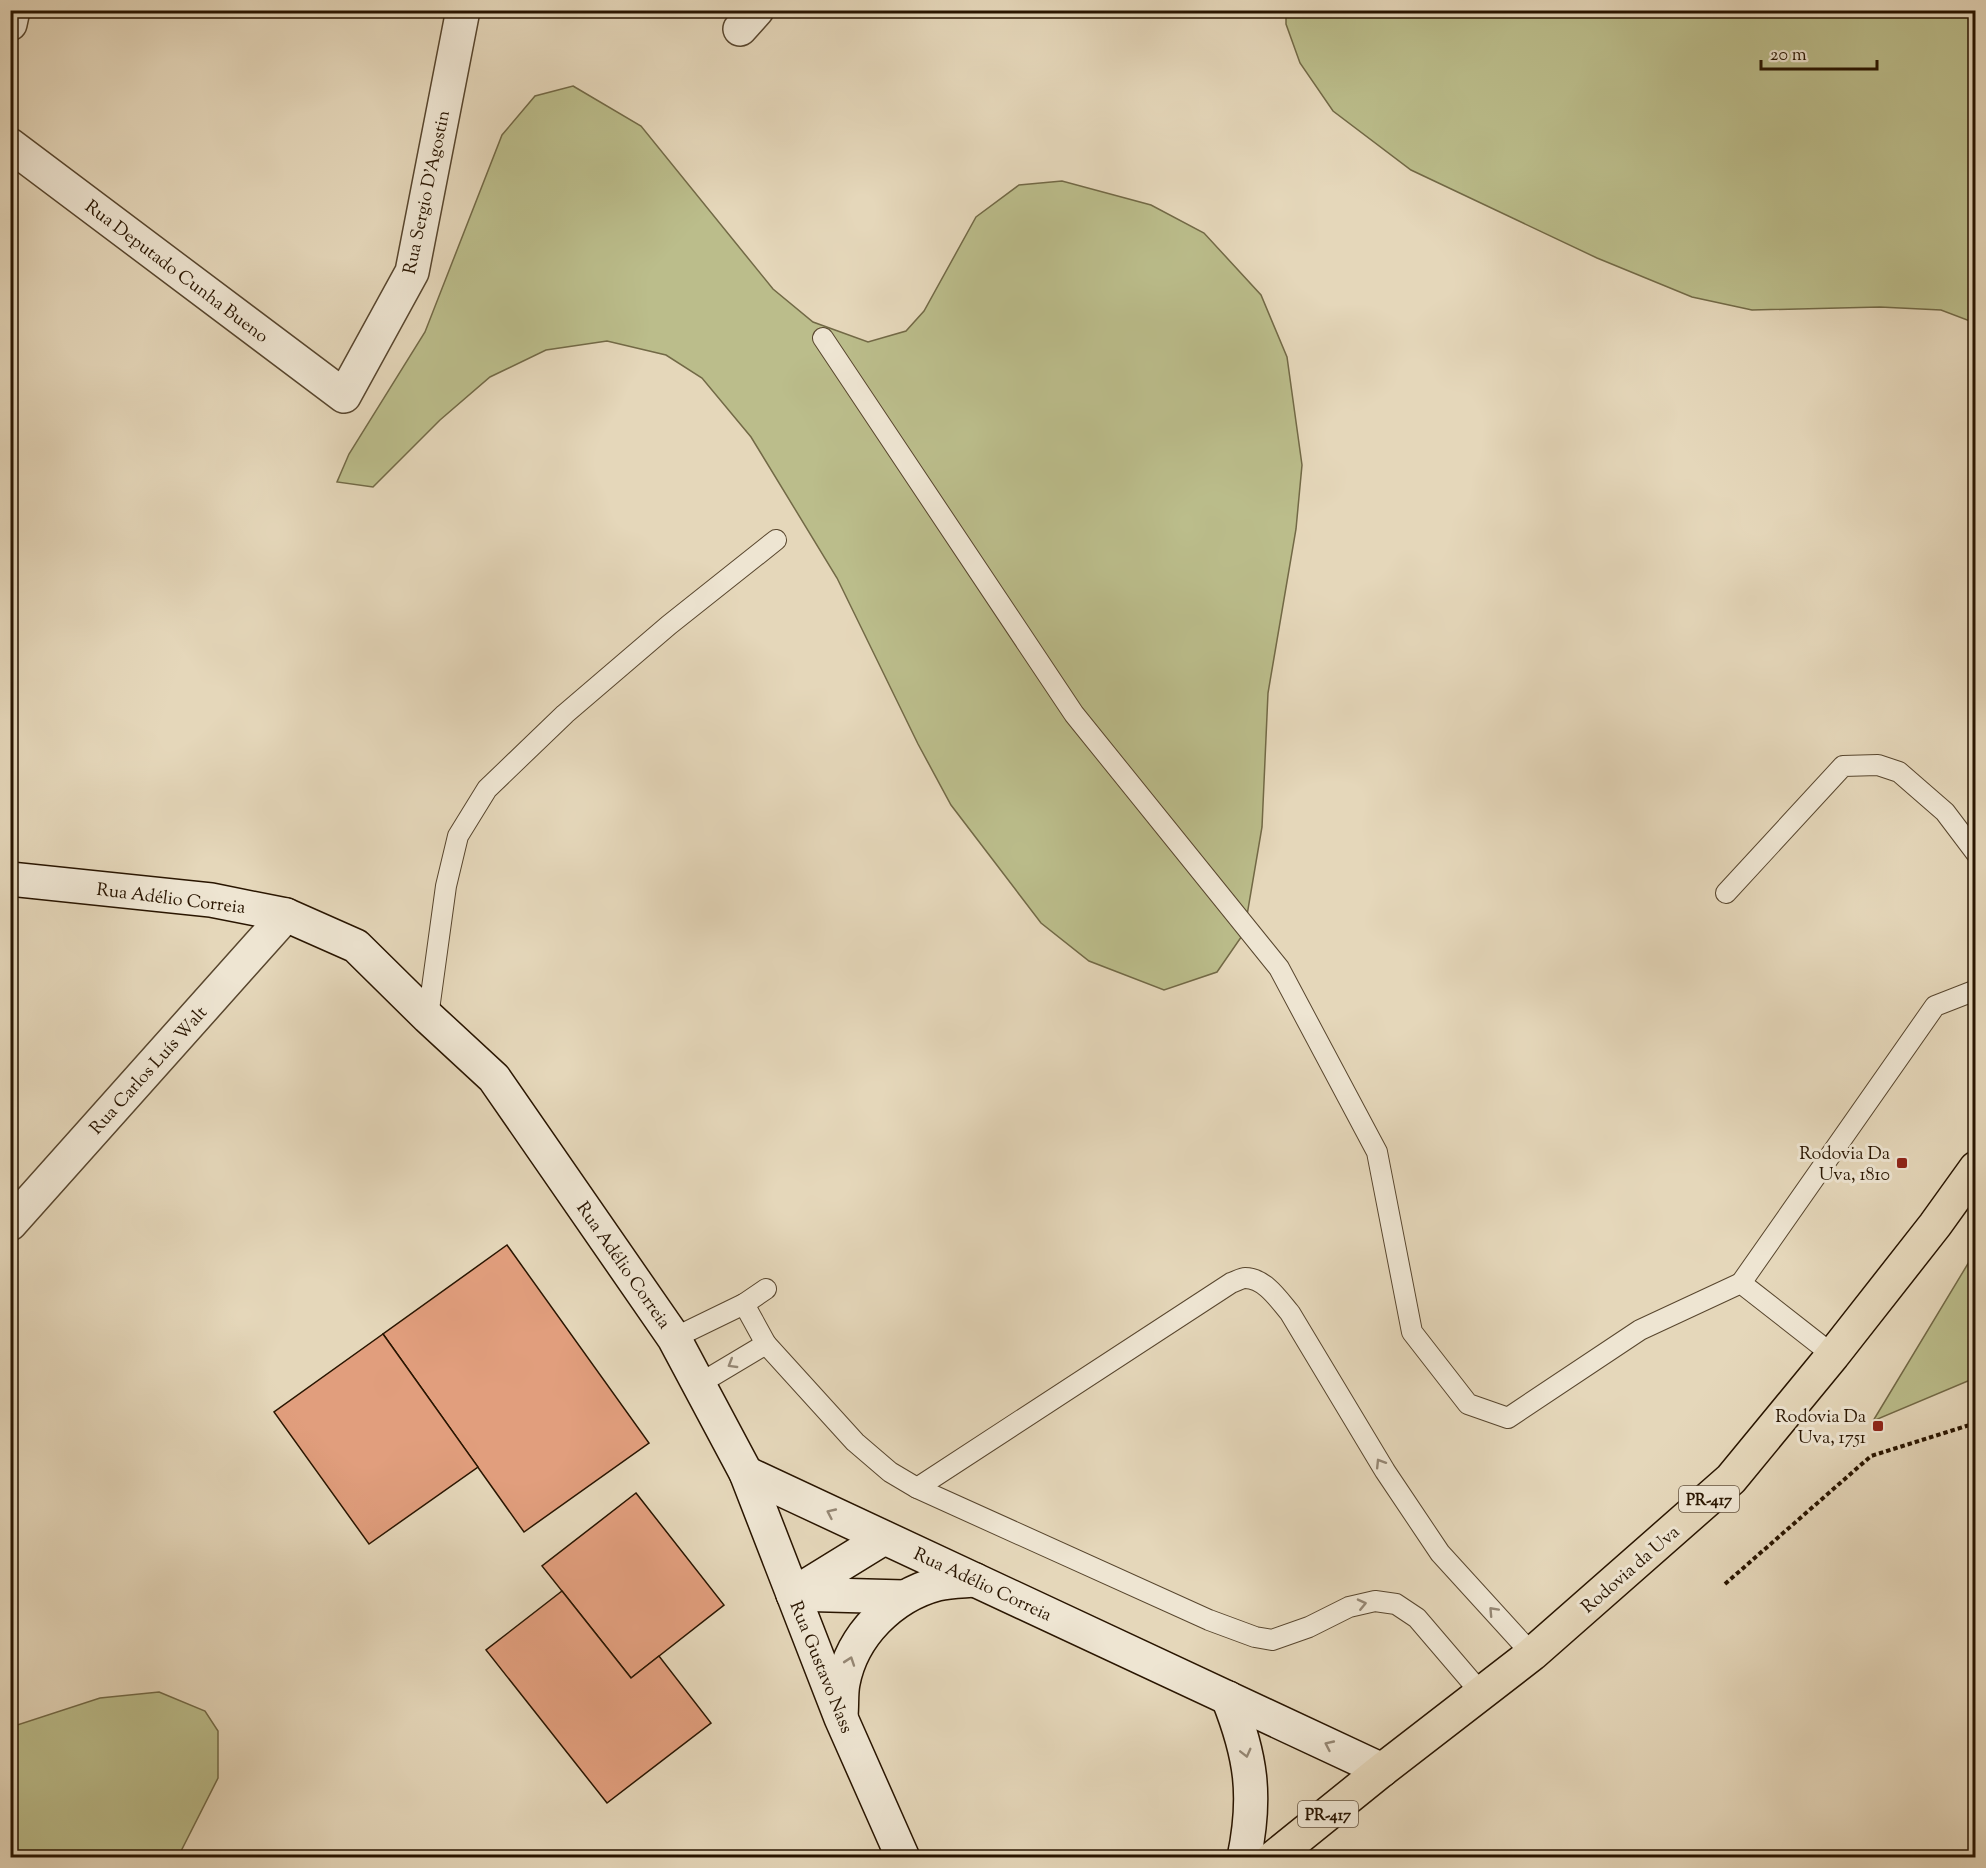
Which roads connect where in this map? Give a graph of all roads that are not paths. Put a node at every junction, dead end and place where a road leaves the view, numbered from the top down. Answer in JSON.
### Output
{"nodes":[{"id":1,"x":13,"y":10,"type":"edge"},
{"id":2,"x":463,"y":10,"type":"edge"},
{"id":3,"x":10,"y":24,"type":"edge"},
{"id":4,"x":10,"y":145,"type":"edge"},
{"id":5,"x":823,"y":338,"type":"dead end"},
{"id":6,"x":344,"y":396,"type":"joint"},
{"id":7,"x":776,"y":540,"type":"dead end"},
{"id":8,"x":1976,"y":853,"type":"edge"},
{"id":9,"x":10,"y":879,"type":"edge"},
{"id":10,"x":1726,"y":893,"type":"dead end"},
{"id":11,"x":286,"y":915,"type":"junction"},
{"id":12,"x":1976,"y":990,"type":"edge"},
{"id":13,"x":428,"y":1017,"type":"junction"},
{"id":14,"x":1976,"y":1168,"type":"edge"},
{"id":15,"x":10,"y":1224,"type":"edge"},
{"id":16,"x":1741,"y":1283,"type":"junction"},
{"id":17,"x":766,"y":1289,"type":"dead end"},
{"id":18,"x":744,"y":1304,"type":"junction"},
{"id":19,"x":674,"y":1338,"type":"junction"},
{"id":20,"x":766,"y":1344,"type":"junction"},
{"id":21,"x":1833,"y":1355,"type":"junction"},
{"id":22,"x":699,"y":1384,"type":"junction"},
{"id":23,"x":746,"y":1473,"type":"junction"},
{"id":24,"x":917,"y":1488,"type":"junction"},
{"id":25,"x":884,"y":1538,"type":"junction"},
{"id":26,"x":975,"y":1580,"type":"junction"},
{"id":27,"x":793,"y":1594,"type":"junction"},
{"id":28,"x":904,"y":1597,"type":"junction"},
{"id":29,"x":1532,"y":1654,"type":"junction"},
{"id":30,"x":1482,"y":1694,"type":"junction"},
{"id":31,"x":1228,"y":1698,"type":"junction"},
{"id":32,"x":841,"y":1718,"type":"junction"},
{"id":33,"x":1382,"y":1770,"type":"junction"},
{"id":34,"x":903,"y":1857,"type":"edge"},
{"id":35,"x":1244,"y":1857,"type":"edge"},
{"id":36,"x":1274,"y":1857,"type":"edge"}],
"edges":[{"from":1,"to":3,"type":"main road"},
{"from":2,"to":6,"type":"main road","name":"Rua Sergio D'Agostin"},
{"from":4,"to":6,"type":"main road","name":"Rua Deputado Cunha Bueno"},
{"from":5,"to":16,"type":"lane"},
{"from":7,"to":13,"type":"lane"},
{"from":8,"to":10,"type":"lane"},
{"from":9,"to":11,"type":"main road","name":"Rua Adélio Correia"},
{"from":11,"to":13,"type":"main road","name":"Rua Adélio Correia"},
{"from":11,"to":15,"type":"main road","name":"Rua Carlos Luís Walt"},
{"from":12,"to":16,"type":"lane"},
{"from":13,"to":19,"type":"main road","name":"Rua Adélio Correia"},
{"from":14,"to":21,"type":"highway","name":"Rodovia da Uva","number":"PR-417"},
{"from":16,"to":21,"type":"lane"},
{"from":17,"to":18,"type":"lane"},
{"from":18,"to":19,"type":"lane"},
{"from":18,"to":20,"type":"lane"},
{"from":19,"to":22,"type":"main road","name":"Rua Adélio Correia"},
{"from":20,"to":22,"type":"lane","one_way":true},
{"from":20,"to":24,"type":"lane"},
{"from":21,"to":29,"type":"highway","name":"Rodovia da Uva","number":"PR-417"},
{"from":22,"to":23,"type":"main road","name":"Rua Adélio Correia"},
{"from":25,"to":23,"type":"main road","name":"Rua Adélio Correia","one_way":true},
{"from":23,"to":27,"type":"main road","name":"Rua Gustavo Nass"},
{"from":29,"to":24,"type":"lane","one_way":true},
{"from":24,"to":30,"type":"lane","one_way":true},
{"from":25,"to":26,"type":"main road","name":"Rua Adélio Correia"},
{"from":25,"to":27,"type":"main road"},
{"from":26,"to":28,"type":"main road"},
{"from":26,"to":31,"type":"main road","name":"Rua Adélio Correia"},
{"from":27,"to":28,"type":"main road"},
{"from":27,"to":32,"type":"main road","name":"Rua Gustavo Nass"},
{"from":32,"to":28,"type":"main road","one_way":true},
{"from":29,"to":30,"type":"highway","name":"Rodovia da Uva","number":"PR-417"},
{"from":30,"to":33,"type":"highway","name":"Rodovia da Uva","number":"PR-417"},
{"from":33,"to":31,"type":"main road","name":"Rua Adélio Correia","one_way":true},
{"from":31,"to":35,"type":"main road","one_way":true},
{"from":32,"to":34,"type":"main road","name":"Rua Gustavo Nass"},
{"from":33,"to":36,"type":"highway","name":"Rodovia da Uva","number":"PR-417"}]}
